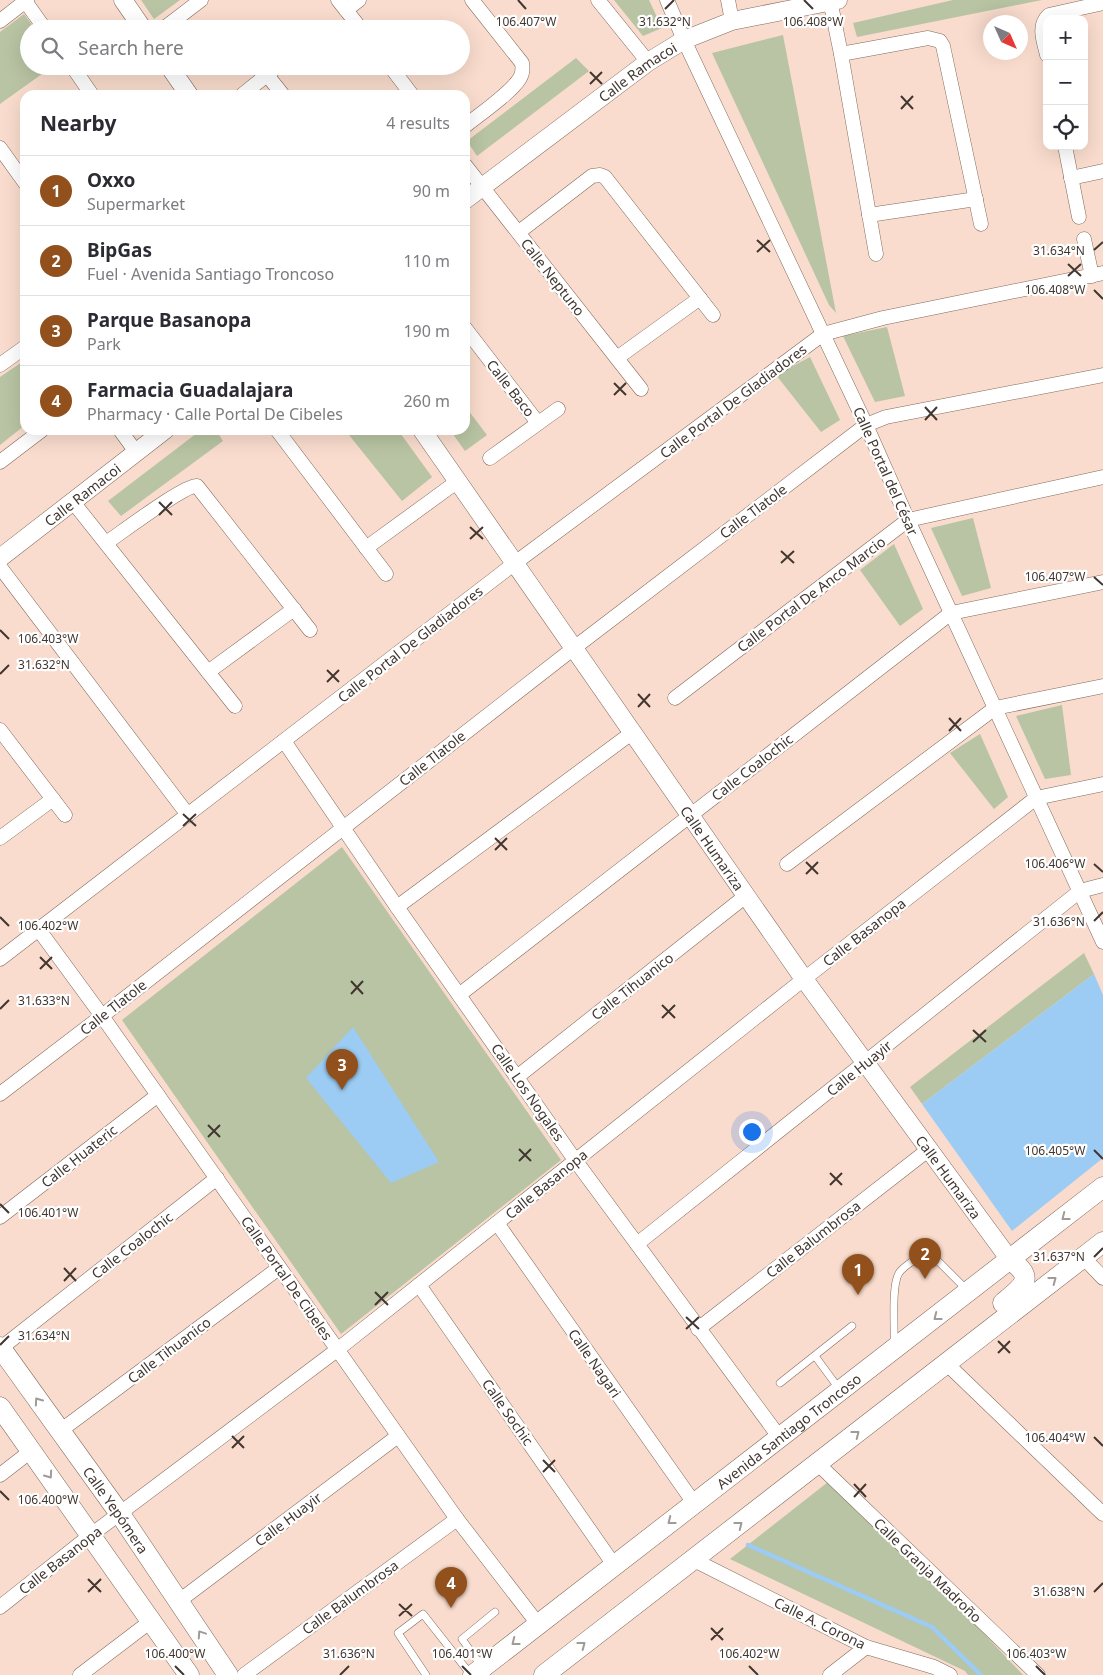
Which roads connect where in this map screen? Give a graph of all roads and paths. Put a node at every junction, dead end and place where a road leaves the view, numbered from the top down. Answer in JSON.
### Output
{"nodes":[{"id":1,"x":123,"y":0,"type":"edge"},
{"id":2,"x":201,"y":0,"type":"edge"},
{"id":3,"x":359,"y":0,"type":"edge"},
{"id":4,"x":472,"y":0,"type":"edge"},
{"id":5,"x":598,"y":0,"type":"edge"},
{"id":6,"x":667,"y":0,"type":"edge"},
{"id":7,"x":728,"y":0,"type":"edge"},
{"id":8,"x":26,"y":1,"type":"edge"},
{"id":9,"x":833,"y":1,"type":"edge"},
{"id":10,"x":1103,"y":3,"type":"edge"},
{"id":11,"x":342,"y":5,"type":"edge"},
{"id":12,"x":1049,"y":15,"type":"edge"},
{"id":13,"x":39,"y":20,"type":"edge"},
{"id":14,"x":137,"y":20,"type":"edge"},
{"id":15,"x":175,"y":20,"type":"edge"},
{"id":16,"x":353,"y":20,"type":"edge"},
{"id":17,"x":0,"y":21,"type":"edge"},
{"id":18,"x":732,"y":21,"type":"junction"},
{"id":19,"x":1043,"y":22,"type":"edge"},
{"id":20,"x":1043,"y":37,"type":"edge"},
{"id":21,"x":684,"y":40,"type":"junction"},
{"id":22,"x":841,"y":54,"type":"junction"},
{"id":23,"x":648,"y":62,"type":"junction"},
{"id":24,"x":78,"y":75,"type":"edge"},
{"id":25,"x":175,"y":75,"type":"edge"},
{"id":26,"x":266,"y":75,"type":"edge"},
{"id":27,"x":274,"y":75,"type":"edge"},
{"id":28,"x":397,"y":75,"type":"edge"},
{"id":29,"x":89,"y":90,"type":"edge"},
{"id":30,"x":186,"y":90,"type":"edge"},
{"id":31,"x":248,"y":90,"type":"edge"},
{"id":32,"x":281,"y":90,"type":"edge"},
{"id":33,"x":408,"y":90,"type":"edge"},
{"id":34,"x":470,"y":122,"type":"edge"},
{"id":35,"x":0,"y":148,"type":"edge"},
{"id":36,"x":1066,"y":150,"type":"edge"},
{"id":37,"x":1103,"y":171,"type":"edge"},
{"id":38,"x":470,"y":172,"type":"edge"},
{"id":39,"x":20,"y":176,"type":"edge"},
{"id":40,"x":1071,"y":178,"type":"junction"},
{"id":41,"x":482,"y":188,"type":"junction"},
{"id":42,"x":470,"y":196,"type":"edge"},
{"id":43,"x":976,"y":198,"type":"junction"},
{"id":44,"x":869,"y":215,"type":"junction"},
{"id":45,"x":1079,"y":217,"type":"dead end"},
{"id":46,"x":980,"y":224,"type":"dead end"},
{"id":47,"x":519,"y":232,"type":"junction"},
{"id":48,"x":1084,"y":239,"type":"dead end"},
{"id":49,"x":876,"y":254,"type":"dead end"},
{"id":50,"x":1097,"y":275,"type":"edge"},
{"id":51,"x":700,"y":298,"type":"junction"},
{"id":52,"x":713,"y":315,"type":"dead end"},
{"id":53,"x":822,"y":334,"type":"junction"},
{"id":54,"x":470,"y":335,"type":"edge"},
{"id":55,"x":20,"y":351,"type":"edge"},
{"id":56,"x":616,"y":358,"type":"junction"},
{"id":57,"x":0,"y":365,"type":"edge"},
{"id":58,"x":1103,"y":375,"type":"edge"},
{"id":59,"x":641,"y":389,"type":"dead end"},
{"id":60,"x":558,"y":409,"type":"dead end"},
{"id":61,"x":538,"y":423,"type":"junction"},
{"id":62,"x":866,"y":425,"type":"junction"},
{"id":63,"x":35,"y":435,"type":"edge"},
{"id":64,"x":124,"y":435,"type":"edge"},
{"id":65,"x":158,"y":435,"type":"edge"},
{"id":66,"x":281,"y":435,"type":"edge"},
{"id":67,"x":426,"y":435,"type":"edge"},
{"id":68,"x":136,"y":452,"type":"junction"},
{"id":69,"x":490,"y":458,"type":"dead end"},
{"id":70,"x":0,"y":462,"type":"edge"},
{"id":71,"x":1103,"y":477,"type":"edge"},
{"id":72,"x":458,"y":481,"type":"junction"},
{"id":73,"x":73,"y":502,"type":"junction"},
{"id":74,"x":908,"y":520,"type":"junction"},
{"id":75,"x":106,"y":543,"type":"junction"},
{"id":76,"x":366,"y":548,"type":"junction"},
{"id":77,"x":0,"y":558,"type":"edge"},
{"id":78,"x":515,"y":563,"type":"junction"},
{"id":79,"x":0,"y":567,"type":"edge"},
{"id":80,"x":386,"y":574,"type":"dead end"},
{"id":81,"x":1103,"y":582,"type":"edge"},
{"id":82,"x":294,"y":609,"type":"junction"},
{"id":83,"x":951,"y":613,"type":"junction"},
{"id":84,"x":310,"y":630,"type":"dead end"},
{"id":85,"x":574,"y":648,"type":"junction"},
{"id":86,"x":208,"y":672,"type":"junction"},
{"id":87,"x":1103,"y":686,"type":"edge"},
{"id":88,"x":675,"y":698,"type":"dead end"},
{"id":89,"x":235,"y":706,"type":"dead end"},
{"id":90,"x":995,"y":708,"type":"junction"},
{"id":91,"x":0,"y":730,"type":"edge"},
{"id":92,"x":633,"y":732,"type":"junction"},
{"id":93,"x":284,"y":741,"type":"junction"},
{"id":94,"x":1103,"y":784,"type":"edge"},
{"id":95,"x":53,"y":798,"type":"junction"},
{"id":96,"x":1036,"y":798,"type":"junction"},
{"id":97,"x":690,"y":814,"type":"junction"},
{"id":98,"x":65,"y":815,"type":"dead end"},
{"id":99,"x":188,"y":815,"type":"junction"},
{"id":100,"x":344,"y":826,"type":"junction"},
{"id":101,"x":0,"y":838,"type":"edge"},
{"id":102,"x":787,"y":864,"type":"dead end"},
{"id":103,"x":1103,"y":886,"type":"edge"},
{"id":104,"x":1080,"y":891,"type":"junction"},
{"id":105,"x":747,"y":895,"type":"junction"},
{"id":106,"x":397,"y":908,"type":"junction"},
{"id":107,"x":38,"y":930,"type":"junction"},
{"id":108,"x":1103,"y":942,"type":"edge"},
{"id":109,"x":0,"y":959,"type":"edge"},
{"id":110,"x":804,"y":979,"type":"junction"},
{"id":111,"x":459,"y":995,"type":"junction"},
{"id":112,"x":102,"y":1016,"type":"junction"},
{"id":113,"x":865,"y":1063,"type":"junction"},
{"id":114,"x":517,"y":1077,"type":"junction"},
{"id":115,"x":0,"y":1094,"type":"edge"},
{"id":116,"x":158,"y":1095,"type":"junction"},
{"id":117,"x":928,"y":1150,"type":"junction"},
{"id":118,"x":575,"y":1160,"type":"junction"},
{"id":119,"x":216,"y":1178,"type":"junction"},
{"id":120,"x":1103,"y":1187,"type":"edge"},
{"id":121,"x":0,"y":1217,"type":"edge"},
{"id":122,"x":496,"y":1223,"type":"junction"},
{"id":123,"x":1103,"y":1242,"type":"edge"},
{"id":124,"x":636,"y":1244,"type":"junction"},
{"id":125,"x":1083,"y":1257,"type":"junction"},
{"id":126,"x":1010,"y":1260,"type":"junction"},
{"id":127,"x":279,"y":1268,"type":"junction"},
{"id":128,"x":1103,"y":1278,"type":"edge"},
{"id":129,"x":419,"y":1285,"type":"junction"},
{"id":130,"x":969,"y":1291,"type":"junction"},
{"id":131,"x":852,"y":1326,"type":"dead end"},
{"id":132,"x":698,"y":1329,"type":"junction"},
{"id":133,"x":0,"y":1348,"type":"edge"},
{"id":134,"x":337,"y":1350,"type":"junction"},
{"id":135,"x":894,"y":1350,"type":"junction"},
{"id":136,"x":815,"y":1356,"type":"junction"},
{"id":137,"x":947,"y":1364,"type":"junction"},
{"id":138,"x":780,"y":1383,"type":"dead end"},
{"id":139,"x":921,"y":1384,"type":"junction"},
{"id":140,"x":841,"y":1391,"type":"junction"},
{"id":141,"x":0,"y":1407,"type":"edge"},
{"id":142,"x":60,"y":1431,"type":"junction"},
{"id":143,"x":398,"y":1436,"type":"junction"},
{"id":144,"x":780,"y":1438,"type":"junction"},
{"id":145,"x":31,"y":1451,"type":"junction"},
{"id":146,"x":818,"y":1464,"type":"junction"},
{"id":147,"x":0,"y":1475,"type":"edge"},
{"id":148,"x":694,"y":1503,"type":"junction"},
{"id":149,"x":120,"y":1514,"type":"junction"},
{"id":150,"x":1103,"y":1514,"type":"edge"},
{"id":151,"x":456,"y":1519,"type":"junction"},
{"id":152,"x":91,"y":1535,"type":"junction"},
{"id":153,"x":694,"y":1560,"type":"junction"},
{"id":154,"x":614,"y":1564,"type":"junction"},
{"id":155,"x":179,"y":1601,"type":"junction"},
{"id":156,"x":0,"y":1607,"type":"edge"},
{"id":157,"x":495,"y":1612,"type":"dead end"},
{"id":158,"x":151,"y":1621,"type":"junction"},
{"id":159,"x":538,"y":1624,"type":"junction"},
{"id":160,"x":866,"y":1647,"type":"junction"},
{"id":161,"x":476,"y":1672,"type":"edge"},
{"id":162,"x":551,"y":1673,"type":"edge"},
{"id":163,"x":80,"y":1675,"type":"edge"},
{"id":164,"x":189,"y":1675,"type":"edge"},
{"id":165,"x":228,"y":1675,"type":"edge"},
{"id":166,"x":244,"y":1675,"type":"edge"},
{"id":167,"x":426,"y":1675,"type":"edge"},
{"id":168,"x":830,"y":1675,"type":"edge"},
{"id":169,"x":950,"y":1675,"type":"edge"},
{"id":170,"x":1038,"y":1675,"type":"edge"}],
"edges":[{"from":1,"to":14,"type":"street"},
{"from":2,"to":15,"type":"street"},
{"from":3,"to":11,"type":"street"},
{"from":4,"to":34,"type":"street"},
{"from":5,"to":23,"type":"street"},
{"from":6,"to":21,"type":"street","name":"Calle Portal del César"},
{"from":7,"to":18,"type":"street"},
{"from":8,"to":13,"type":"street"},
{"from":8,"to":17,"type":"street"},
{"from":9,"to":18,"type":"street","name":"Calle Ramacoi"},
{"from":9,"to":22,"type":"street"},
{"from":10,"to":12,"type":"street"},
{"from":11,"to":16,"type":"street"},
{"from":18,"to":21,"type":"street","name":"Calle Ramacoi"},
{"from":19,"to":20,"type":"street"},
{"from":21,"to":23,"type":"street","name":"Calle Ramacoi"},
{"from":21,"to":53,"type":"street","name":"Calle Portal del César"},
{"from":22,"to":43,"type":"street"},
{"from":22,"to":44,"type":"street"},
{"from":23,"to":41,"type":"street","name":"Calle Ramacoi"},
{"from":24,"to":29,"type":"street"},
{"from":25,"to":30,"type":"street"},
{"from":26,"to":31,"type":"street"},
{"from":27,"to":32,"type":"street"},
{"from":28,"to":33,"type":"street"},
{"from":35,"to":39,"type":"street"},
{"from":36,"to":40,"type":"street"},
{"from":37,"to":40,"type":"street"},
{"from":38,"to":41,"type":"street","name":"Calle Neptuno"},
{"from":40,"to":45,"type":"street"},
{"from":41,"to":42,"type":"street","name":"Calle Ramacoi"},
{"from":41,"to":47,"type":"street","name":"Calle Neptuno"},
{"from":43,"to":44,"type":"street"},
{"from":43,"to":46,"type":"street"},
{"from":44,"to":49,"type":"street"},
{"from":47,"to":51,"type":"street"},
{"from":47,"to":56,"type":"street","name":"Calle Neptuno"},
{"from":48,"to":50,"type":"street"},
{"from":50,"to":53,"type":"street","name":"Calle Portal De Gladiadores"},
{"from":51,"to":52,"type":"street"},
{"from":51,"to":56,"type":"street"},
{"from":53,"to":62,"type":"street","name":"Calle Portal del César"},
{"from":53,"to":78,"type":"street","name":"Calle Portal De Gladiadores"},
{"from":54,"to":61,"type":"street","name":"Calle Baco"},
{"from":55,"to":57,"type":"street"},
{"from":56,"to":59,"type":"street","name":"Calle Neptuno"},
{"from":58,"to":62,"type":"street","name":"Calle Tlatole"},
{"from":60,"to":61,"type":"street"},
{"from":61,"to":69,"type":"street"},
{"from":62,"to":74,"type":"street","name":"Calle Portal del César"},
{"from":62,"to":85,"type":"street","name":"Calle Tlatole"},
{"from":63,"to":70,"type":"street"},
{"from":64,"to":68,"type":"street"},
{"from":65,"to":68,"type":"street","name":"Calle Ramacoi"},
{"from":66,"to":76,"type":"street"},
{"from":67,"to":72,"type":"street","name":"Calle Humariza"},
{"from":68,"to":73,"type":"street","name":"Calle Ramacoi"},
{"from":71,"to":74,"type":"street","name":"Calle Portal De Anco Marcio"},
{"from":72,"to":76,"type":"street"},
{"from":72,"to":78,"type":"street","name":"Calle Humariza"},
{"from":73,"to":75,"type":"street"},
{"from":73,"to":77,"type":"street","name":"Calle Ramacoi"},
{"from":74,"to":83,"type":"street","name":"Calle Portal del César"},
{"from":74,"to":88,"type":"street","name":"Calle Portal De Anco Marcio"},
{"from":75,"to":82,"type":"street"},
{"from":75,"to":86,"type":"street"},
{"from":76,"to":80,"type":"street"},
{"from":78,"to":85,"type":"street","name":"Calle Humariza"},
{"from":78,"to":93,"type":"street","name":"Calle Portal De Gladiadores"},
{"from":79,"to":99,"type":"street"},
{"from":81,"to":83,"type":"street"},
{"from":82,"to":84,"type":"street"},
{"from":82,"to":86,"type":"street"},
{"from":83,"to":90,"type":"street","name":"Calle Portal del César"},
{"from":83,"to":97,"type":"street","name":"Calle Coalochic"},
{"from":85,"to":92,"type":"street","name":"Calle Humariza"},
{"from":85,"to":100,"type":"street","name":"Calle Tlatole"},
{"from":86,"to":89,"type":"street"},
{"from":87,"to":90,"type":"street"},
{"from":90,"to":96,"type":"street","name":"Calle Portal del César"},
{"from":90,"to":102,"type":"street"},
{"from":91,"to":95,"type":"street"},
{"from":92,"to":97,"type":"street","name":"Calle Humariza"},
{"from":92,"to":106,"type":"street"},
{"from":93,"to":99,"type":"street","name":"Calle Portal De Gladiadores"},
{"from":93,"to":100,"type":"street","name":"Calle Los Nogales"},
{"from":94,"to":96,"type":"street","name":"Calle Basanopa"},
{"from":95,"to":98,"type":"street"},
{"from":95,"to":101,"type":"street"},
{"from":96,"to":104,"type":"street","name":"Calle Portal del César"},
{"from":96,"to":110,"type":"street","name":"Calle Basanopa"},
{"from":97,"to":105,"type":"street","name":"Calle Humariza"},
{"from":97,"to":111,"type":"street","name":"Calle Coalochic"},
{"from":99,"to":107,"type":"street","name":"Calle Portal De Gladiadores"},
{"from":100,"to":106,"type":"street","name":"Calle Los Nogales"},
{"from":100,"to":112,"type":"street","name":"Calle Tlatole"},
{"from":103,"to":104,"type":"street"},
{"from":104,"to":108,"type":"street","name":"Calle Portal del César"},
{"from":104,"to":113,"type":"street","name":"Calle Huayir"},
{"from":105,"to":110,"type":"street","name":"Calle Humariza"},
{"from":105,"to":114,"type":"street","name":"Calle Tihuanico"},
{"from":106,"to":111,"type":"street","name":"Calle Los Nogales"},
{"from":107,"to":109,"type":"street","name":"Calle Portal De Gladiadores"},
{"from":107,"to":112,"type":"street","name":"Calle Portal De Cibeles"},
{"from":110,"to":113,"type":"street","name":"Calle Humariza"},
{"from":110,"to":118,"type":"street","name":"Calle Basanopa"},
{"from":111,"to":114,"type":"street","name":"Calle Los Nogales"},
{"from":112,"to":115,"type":"street","name":"Calle Tlatole"},
{"from":112,"to":116,"type":"street","name":"Calle Portal De Cibeles"},
{"from":113,"to":117,"type":"street","name":"Calle Humariza"},
{"from":113,"to":124,"type":"street","name":"Calle Huayir"},
{"from":114,"to":118,"type":"street","name":"Calle Los Nogales"},
{"from":116,"to":119,"type":"street","name":"Calle Portal De Cibeles"},
{"from":116,"to":121,"type":"street","name":"Calle Huateric"},
{"from":117,"to":126,"type":"street","name":"Calle Humariza"},
{"from":117,"to":132,"type":"street","name":"Calle Balumbrosa"},
{"from":118,"to":122,"type":"street","name":"Calle Basanopa"},
{"from":118,"to":124,"type":"street","name":"Calle Los Nogales"},
{"from":119,"to":127,"type":"street","name":"Calle Portal De Cibeles"},
{"from":119,"to":133,"type":"street","name":"Calle Coalochic"},
{"from":120,"to":126,"type":"main road","name":"Avenida Santiago Troncoso","one_way":true},
{"from":122,"to":129,"type":"street","name":"Calle Basanopa"},
{"from":122,"to":148,"type":"street","name":"Calle Nagari"},
{"from":123,"to":125,"type":"main road"},
{"from":124,"to":132,"type":"street","name":"Calle Los Nogales"},
{"from":125,"to":128,"type":"street"},
{"from":137,"to":125,"type":"main road","one_way":true},
{"from":126,"to":130,"type":"main road","name":"Avenida Santiago Troncoso"},
{"from":126,"to":139,"type":"main road"},
{"from":127,"to":134,"type":"street","name":"Calle Portal De Cibeles"},
{"from":127,"to":142,"type":"street","name":"Calle Tihuanico"},
{"from":129,"to":134,"type":"street","name":"Calle Basanopa"},
{"from":129,"to":154,"type":"street","name":"Calle Sochic"},
{"from":130,"to":135,"type":"main road","name":"Avenida Santiago Troncoso","one_way":true},
{"from":130,"to":135,"type":"lane"},
{"from":131,"to":136,"type":"lane"},
{"from":132,"to":144,"type":"street","name":"Calle Los Nogales"},
{"from":142,"to":133,"type":"main road","name":"Calle Yepómera","one_way":true},
{"from":134,"to":143,"type":"street","name":"Calle Portal De Cibeles"},
{"from":134,"to":149,"type":"street","name":"Calle Basanopa"},
{"from":135,"to":140,"type":"main road","name":"Avenida Santiago Troncoso"},
{"from":136,"to":138,"type":"lane"},
{"from":136,"to":140,"type":"lane"},
{"from":137,"to":139,"type":"main road"},
{"from":137,"to":150,"type":"street"},
{"from":146,"to":139,"type":"main road","one_way":true},
{"from":140,"to":144,"type":"main road","name":"Avenida Santiago Troncoso"},
{"from":141,"to":145,"type":"main road"},
{"from":142,"to":149,"type":"main road","name":"Calle Yepómera"},
{"from":143,"to":151,"type":"street","name":"Calle Portal De Cibeles"},
{"from":143,"to":155,"type":"street","name":"Calle Huayir"},
{"from":144,"to":148,"type":"main road","name":"Avenida Santiago Troncoso"},
{"from":145,"to":147,"type":"street"},
{"from":145,"to":152,"type":"main road","one_way":true},
{"from":153,"to":146,"type":"main road","one_way":true},
{"from":146,"to":170,"type":"street","name":"Calle Granja Madroño"},
{"from":148,"to":154,"type":"main road","name":"Avenida Santiago Troncoso","one_way":true},
{"from":149,"to":152,"type":"street","name":"Calle Basanopa"},
{"from":149,"to":155,"type":"main road","name":"Calle Yepómera"},
{"from":151,"to":159,"type":"street","name":"Calle Portal De Cibeles"},
{"from":151,"to":166,"type":"street","name":"Calle Balumbrosa"},
{"from":152,"to":156,"type":"street","name":"Calle Basanopa"},
{"from":152,"to":158,"type":"main road"},
{"from":153,"to":160,"type":"street","name":"Calle A. Corona"},
{"from":162,"to":153,"type":"main road","one_way":true},
{"from":154,"to":159,"type":"main road","name":"Avenida Santiago Troncoso"},
{"from":165,"to":155,"type":"main road","name":"Calle Yepómera","one_way":true},
{"from":157,"to":161,"type":"lane"},
{"from":158,"to":163,"type":"street"},
{"from":158,"to":164,"type":"main road"},
{"from":159,"to":161,"type":"main road","name":"Avenida Santiago Troncoso","one_way":true},
{"from":160,"to":168,"type":"street"},
{"from":160,"to":169,"type":"street","name":"Calle A. Corona"},
{"from":161,"to":167,"type":"lane"}]}
